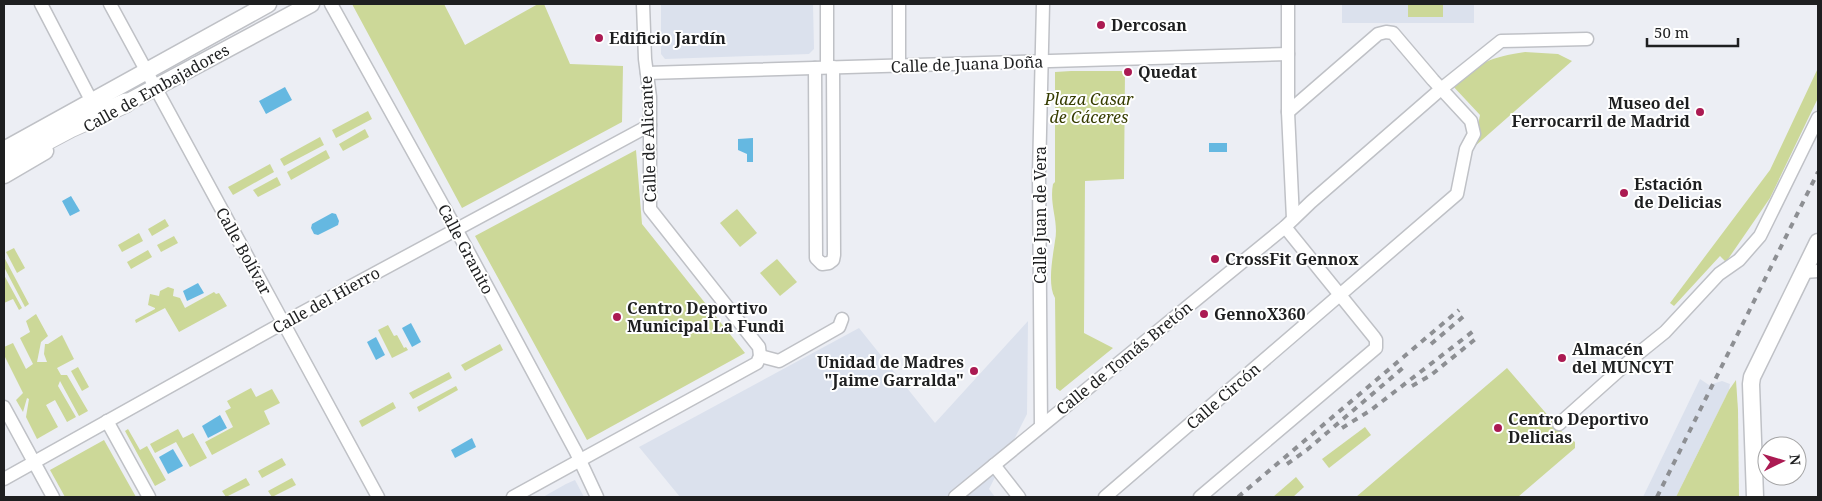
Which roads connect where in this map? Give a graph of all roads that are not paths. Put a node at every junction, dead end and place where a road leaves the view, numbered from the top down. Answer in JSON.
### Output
{"nodes":[{"id":1,"x":41,"y":4,"type":"edge"},
{"id":2,"x":110,"y":4,"type":"edge"},
{"id":3,"x":268,"y":4,"type":"edge"},
{"id":4,"x":311,"y":4,"type":"edge"},
{"id":5,"x":331,"y":4,"type":"edge"},
{"id":6,"x":643,"y":4,"type":"edge"},
{"id":7,"x":827,"y":4,"type":"edge"},
{"id":8,"x":899,"y":4,"type":"edge"},
{"id":9,"x":1043,"y":4,"type":"edge"},
{"id":10,"x":1288,"y":4,"type":"edge"},
{"id":11,"x":1587,"y":39,"type":"dead end"},
{"id":12,"x":1288,"y":54,"type":"junction"},
{"id":13,"x":1043,"y":62,"type":"junction"},
{"id":14,"x":899,"y":67,"type":"junction"},
{"id":15,"x":825,"y":68,"type":"junction"},
{"id":16,"x":146,"y":71,"type":"junction"},
{"id":17,"x":647,"y":73,"type":"junction"},
{"id":18,"x":155,"y":87,"type":"junction"},
{"id":19,"x":1440,"y":89,"type":"junction"},
{"id":20,"x":92,"y":102,"type":"junction"},
{"id":21,"x":126,"y":103,"type":"junction"},
{"id":22,"x":1288,"y":112,"type":"junction"},
{"id":23,"x":1818,"y":118,"type":"edge"},
{"id":24,"x":650,"y":125,"type":"junction"},
{"id":25,"x":4,"y":150,"type":"edge"},
{"id":26,"x":4,"y":163,"type":"edge"},
{"id":27,"x":4,"y":175,"type":"edge"},
{"id":28,"x":1289,"y":223,"type":"junction"},
{"id":29,"x":456,"y":230,"type":"junction"},
{"id":30,"x":1818,"y":242,"type":"edge"},
{"id":31,"x":1811,"y":271,"type":"edge"},
{"id":32,"x":1340,"y":295,"type":"junction"},
{"id":33,"x":842,"y":319,"type":"dead end"},
{"id":34,"x":283,"y":323,"type":"junction"},
{"id":35,"x":760,"y":356,"type":"junction"},
{"id":36,"x":4,"y":407,"type":"edge"},
{"id":37,"x":107,"y":421,"type":"junction"},
{"id":38,"x":1559,"y":424,"type":"dead end"},
{"id":39,"x":1042,"y":426,"type":"junction"},
{"id":40,"x":580,"y":461,"type":"junction"},
{"id":41,"x":34,"y":462,"type":"junction"},
{"id":42,"x":994,"y":465,"type":"junction"},
{"id":43,"x":4,"y":479,"type":"edge"},
{"id":44,"x":53,"y":497,"type":"edge"},
{"id":45,"x":149,"y":497,"type":"edge"},
{"id":46,"x":378,"y":497,"type":"edge"},
{"id":47,"x":513,"y":497,"type":"edge"},
{"id":48,"x":597,"y":497,"type":"edge"},
{"id":49,"x":955,"y":497,"type":"edge"},
{"id":50,"x":1019,"y":497,"type":"edge"},
{"id":51,"x":1105,"y":497,"type":"edge"},
{"id":52,"x":1200,"y":497,"type":"edge"},
{"id":53,"x":1755,"y":497,"type":"edge"}],
"edges":[{"from":1,"to":20,"type":"street"},
{"from":2,"to":16,"type":"street","name":"Calle Bolívar"},
{"from":3,"to":16,"type":"main road","name":"Calle de Embajadores"},
{"from":4,"to":18,"type":"main road","name":"Calle de Embajadores"},
{"from":5,"to":29,"type":"street","name":"Calle Granito"},
{"from":6,"to":17,"type":"street","name":"Calle de Alicante"},
{"from":7,"to":15,"type":"street"},
{"from":8,"to":14,"type":"street"},
{"from":9,"to":13,"type":"street","name":"Calle Juan de Vera"},
{"from":10,"to":12,"type":"street"},
{"from":11,"to":19,"type":"street","name":"Calle de Tomás Bretón"},
{"from":12,"to":13,"type":"street","name":"Calle de Juana Doña"},
{"from":12,"to":22,"type":"street"},
{"from":13,"to":14,"type":"street","name":"Calle de Juana Doña"},
{"from":13,"to":39,"type":"street","name":"Calle Juan de Vera"},
{"from":14,"to":15,"type":"street","name":"Calle de Juana Doña"},
{"from":15,"to":15,"type":"street"},
{"from":15,"to":17,"type":"street","name":"Calle de Juana Doña"},
{"from":16,"to":18,"type":"street","name":"Calle Bolívar"},
{"from":16,"to":20,"type":"main road","name":"Calle de Embajadores"},
{"from":17,"to":24,"type":"street","name":"Calle de Alicante"},
{"from":18,"to":21,"type":"main road","name":"Calle de Embajadores"},
{"from":18,"to":34,"type":"street","name":"Calle Bolívar"},
{"from":19,"to":22,"type":"street","name":"Calle Circón"},
{"from":19,"to":28,"type":"street","name":"Calle de Tomás Bretón"},
{"from":19,"to":32,"type":"street","name":"Calle Circón"},
{"from":20,"to":25,"type":"main road","name":"Calle de Embajadores"},
{"from":21,"to":26,"type":"highway"},
{"from":21,"to":27,"type":"main road","name":"Calle de Embajadores"},
{"from":22,"to":28,"type":"street"},
{"from":23,"to":38,"type":"street"},
{"from":24,"to":29,"type":"street","name":"Calle del Hierro"},
{"from":24,"to":35,"type":"street","name":"Calle de Alicante"},
{"from":28,"to":32,"type":"street"},
{"from":28,"to":39,"type":"street","name":"Calle de Tomás Bretón"},
{"from":29,"to":34,"type":"street","name":"Calle del Hierro"},
{"from":29,"to":40,"type":"street","name":"Calle Granito"},
{"from":30,"to":31,"type":"main road"},
{"from":31,"to":53,"type":"main road"},
{"from":32,"to":51,"type":"street","name":"Calle Circón"},
{"from":32,"to":52,"type":"street"},
{"from":33,"to":35,"type":"street"},
{"from":34,"to":37,"type":"street","name":"Calle del Hierro"},
{"from":34,"to":46,"type":"street","name":"Calle Bolívar"},
{"from":35,"to":40,"type":"street"},
{"from":36,"to":41,"type":"street"},
{"from":37,"to":41,"type":"street","name":"Calle del Hierro"},
{"from":37,"to":45,"type":"street"},
{"from":39,"to":42,"type":"street","name":"Calle de Tomás Bretón"},
{"from":40,"to":47,"type":"street"},
{"from":40,"to":48,"type":"street","name":"Calle Granito"},
{"from":41,"to":43,"type":"street","name":"Calle del Hierro"},
{"from":41,"to":44,"type":"street"},
{"from":42,"to":49,"type":"street","name":"Calle de Tomás Bretón"},
{"from":42,"to":50,"type":"street"}]}
